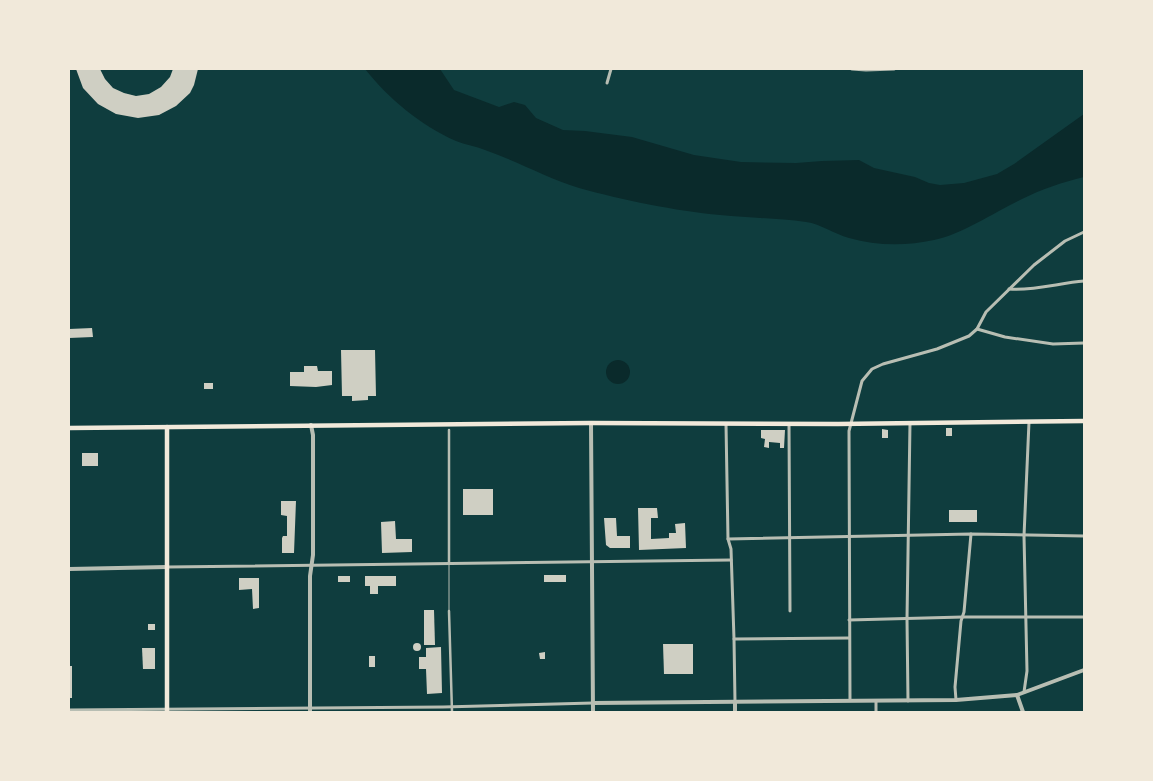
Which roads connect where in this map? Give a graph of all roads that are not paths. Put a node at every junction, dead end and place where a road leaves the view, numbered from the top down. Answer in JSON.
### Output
{"nodes":[{"id":1,"x":611,"y":69,"type":"edge"},
{"id":2,"x":852,"y":69,"type":"edge"},
{"id":3,"x":894,"y":69,"type":"edge"},
{"id":4,"x":607,"y":83,"type":"dead end"},
{"id":5,"x":1084,"y":232,"type":"edge"},
{"id":6,"x":1084,"y":281,"type":"edge"},
{"id":7,"x":1009,"y":290,"type":"junction"},
{"id":8,"x":977,"y":329,"type":"junction"},
{"id":9,"x":1084,"y":343,"type":"edge"},
{"id":10,"x":1084,"y":421,"type":"edge"},
{"id":11,"x":1029,"y":422,"type":"junction"},
{"id":12,"x":591,"y":423,"type":"junction"},
{"id":13,"x":789,"y":423,"type":"junction"},
{"id":14,"x":910,"y":423,"type":"junction"},
{"id":15,"x":726,"y":424,"type":"junction"},
{"id":16,"x":850,"y":424,"type":"junction"},
{"id":17,"x":311,"y":426,"type":"junction"},
{"id":18,"x":167,"y":427,"type":"junction"},
{"id":19,"x":69,"y":428,"type":"edge"},
{"id":20,"x":449,"y":428,"type":"junction"},
{"id":21,"x":971,"y":534,"type":"junction"},
{"id":22,"x":909,"y":535,"type":"junction"},
{"id":23,"x":1024,"y":536,"type":"junction"},
{"id":24,"x":1084,"y":536,"type":"edge"},
{"id":25,"x":850,"y":537,"type":"junction"},
{"id":26,"x":791,"y":538,"type":"junction"},
{"id":27,"x":728,"y":539,"type":"junction"},
{"id":28,"x":731,"y":560,"type":"junction"},
{"id":29,"x":592,"y":562,"type":"junction"},
{"id":30,"x":449,"y":564,"type":"junction"},
{"id":31,"x":311,"y":565,"type":"junction"},
{"id":32,"x":167,"y":567,"type":"junction"},
{"id":33,"x":69,"y":569,"type":"edge"},
{"id":34,"x":449,"y":611,"type":"joint"},
{"id":35,"x":790,"y":611,"type":"dead end"},
{"id":36,"x":963,"y":617,"type":"junction"},
{"id":37,"x":1084,"y":617,"type":"edge"},
{"id":38,"x":1026,"y":618,"type":"junction"},
{"id":39,"x":907,"y":619,"type":"junction"},
{"id":40,"x":849,"y":620,"type":"junction"},
{"id":41,"x":849,"y":638,"type":"junction"},
{"id":42,"x":734,"y":639,"type":"junction"},
{"id":43,"x":1084,"y":670,"type":"edge"},
{"id":44,"x":1024,"y":692,"type":"junction"},
{"id":45,"x":1016,"y":696,"type":"junction"},
{"id":46,"x":850,"y":700,"type":"junction"},
{"id":47,"x":908,"y":700,"type":"junction"},
{"id":48,"x":956,"y":700,"type":"junction"},
{"id":49,"x":876,"y":701,"type":"junction"},
{"id":50,"x":735,"y":702,"type":"junction"},
{"id":51,"x":593,"y":703,"type":"junction"},
{"id":52,"x":452,"y":706,"type":"junction"},
{"id":53,"x":69,"y":710,"type":"edge"},
{"id":54,"x":310,"y":710,"type":"edge"},
{"id":55,"x":167,"y":711,"type":"edge"},
{"id":56,"x":452,"y":712,"type":"edge"},
{"id":57,"x":593,"y":712,"type":"edge"},
{"id":58,"x":735,"y":712,"type":"edge"},
{"id":59,"x":876,"y":712,"type":"edge"},
{"id":60,"x":1023,"y":712,"type":"edge"}],
"edges":[{"from":1,"to":4,"type":"street"},
{"from":2,"to":3,"type":"street"},
{"from":5,"to":7,"type":"street"},
{"from":6,"to":7,"type":"street"},
{"from":7,"to":8,"type":"street"},
{"from":8,"to":9,"type":"street"},
{"from":8,"to":16,"type":"street"},
{"from":10,"to":11,"type":"main road"},
{"from":11,"to":14,"type":"main road"},
{"from":11,"to":23,"type":"street"},
{"from":12,"to":15,"type":"main road"},
{"from":12,"to":20,"type":"main road"},
{"from":12,"to":29,"type":"street"},
{"from":13,"to":15,"type":"main road"},
{"from":13,"to":16,"type":"main road"},
{"from":13,"to":26,"type":"street"},
{"from":14,"to":16,"type":"main road"},
{"from":14,"to":22,"type":"street"},
{"from":15,"to":27,"type":"street"},
{"from":16,"to":25,"type":"street"},
{"from":17,"to":18,"type":"main road"},
{"from":17,"to":20,"type":"main road"},
{"from":17,"to":31,"type":"street"},
{"from":18,"to":19,"type":"main road"},
{"from":18,"to":32,"type":"main road"},
{"from":20,"to":30,"type":"street"},
{"from":21,"to":22,"type":"street"},
{"from":21,"to":23,"type":"street"},
{"from":21,"to":36,"type":"street"},
{"from":22,"to":25,"type":"street"},
{"from":22,"to":39,"type":"street"},
{"from":23,"to":24,"type":"street"},
{"from":23,"to":38,"type":"street"},
{"from":25,"to":26,"type":"street"},
{"from":25,"to":40,"type":"street"},
{"from":26,"to":27,"type":"street"},
{"from":26,"to":35,"type":"street"},
{"from":27,"to":28,"type":"street"},
{"from":28,"to":29,"type":"street"},
{"from":28,"to":42,"type":"street"},
{"from":29,"to":30,"type":"street"},
{"from":29,"to":51,"type":"street"},
{"from":30,"to":31,"type":"street"},
{"from":30,"to":34,"type":"lane"},
{"from":31,"to":32,"type":"street"},
{"from":31,"to":54,"type":"street"},
{"from":32,"to":33,"type":"street"},
{"from":32,"to":55,"type":"main road"},
{"from":34,"to":52,"type":"street"},
{"from":36,"to":38,"type":"street"},
{"from":36,"to":39,"type":"street"},
{"from":36,"to":48,"type":"street"},
{"from":37,"to":38,"type":"street"},
{"from":38,"to":44,"type":"street"},
{"from":39,"to":40,"type":"street"},
{"from":39,"to":47,"type":"street"},
{"from":40,"to":41,"type":"street"},
{"from":41,"to":42,"type":"street"},
{"from":41,"to":46,"type":"street"},
{"from":42,"to":50,"type":"street"},
{"from":43,"to":44,"type":"street"},
{"from":44,"to":45,"type":"street"},
{"from":45,"to":48,"type":"street"},
{"from":45,"to":60,"type":"street"},
{"from":46,"to":49,"type":"street"},
{"from":46,"to":50,"type":"street"},
{"from":47,"to":48,"type":"street"},
{"from":47,"to":49,"type":"street"},
{"from":49,"to":59,"type":"street"},
{"from":50,"to":51,"type":"street"},
{"from":50,"to":58,"type":"street"},
{"from":51,"to":52,"type":"street"},
{"from":51,"to":57,"type":"street"},
{"from":52,"to":54,"type":"street"},
{"from":52,"to":56,"type":"street"},
{"from":53,"to":55,"type":"street"},
{"from":54,"to":55,"type":"street"}]}
